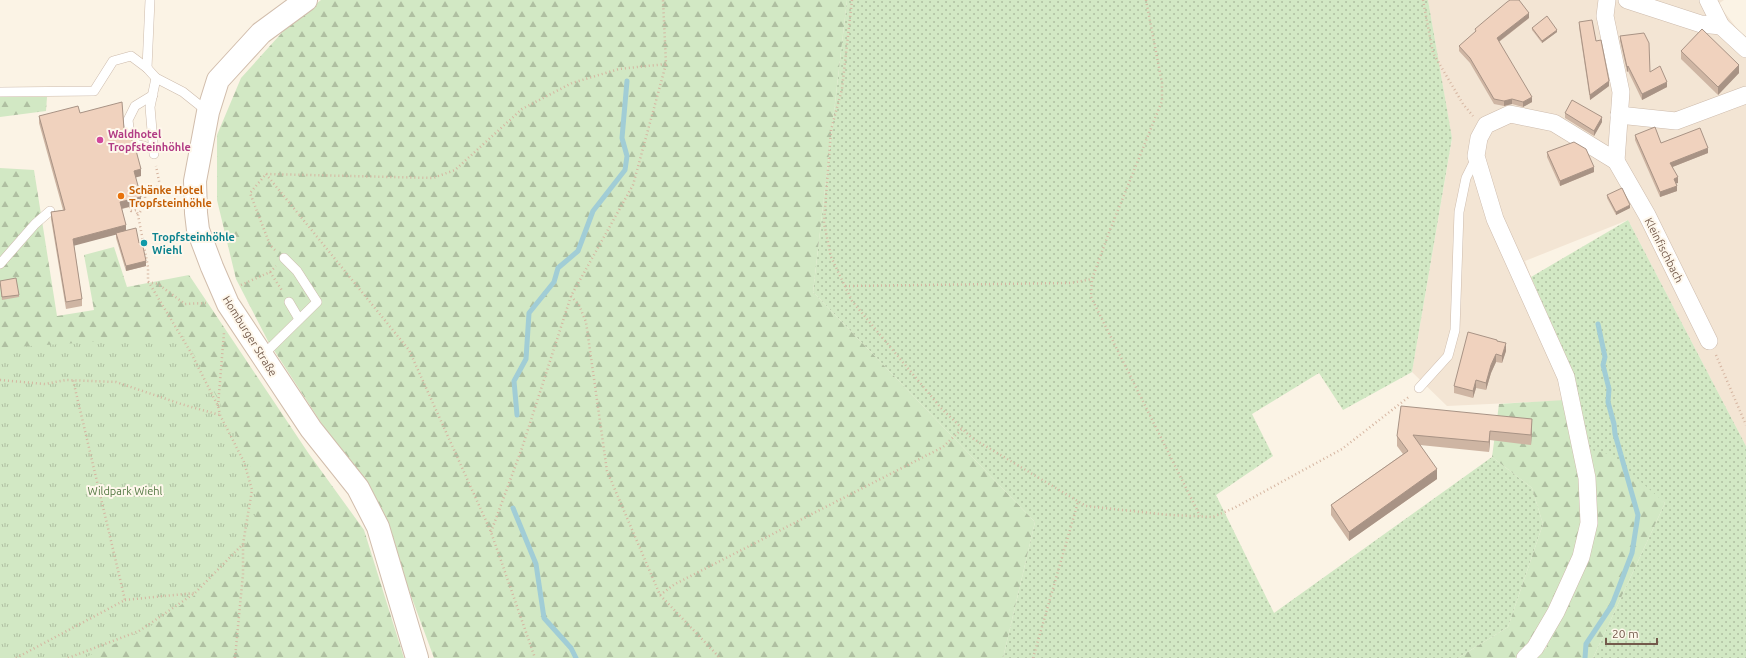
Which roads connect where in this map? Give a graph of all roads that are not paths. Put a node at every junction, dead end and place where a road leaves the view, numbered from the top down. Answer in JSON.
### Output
{"nodes":[{"id":1,"x":150,"y":0,"type":"edge"},
{"id":2,"x":306,"y":0,"type":"edge"},
{"id":3,"x":1607,"y":0,"type":"edge"},
{"id":4,"x":1627,"y":0,"type":"edge"},
{"id":5,"x":1708,"y":0,"type":"edge"},
{"id":6,"x":1721,"y":26,"type":"junction"},
{"id":7,"x":1746,"y":49,"type":"edge"},
{"id":8,"x":147,"y":68,"type":"junction"},
{"id":9,"x":156,"y":78,"type":"junction"},
{"id":10,"x":0,"y":92,"type":"edge"},
{"id":11,"x":152,"y":95,"type":"junction"},
{"id":12,"x":1746,"y":95,"type":"edge"},
{"id":13,"x":208,"y":112,"type":"junction"},
{"id":14,"x":1619,"y":115,"type":"junction"},
{"id":15,"x":1476,"y":156,"type":"junction"},
{"id":16,"x":1616,"y":161,"type":"junction"},
{"id":17,"x":50,"y":211,"type":"edge"},
{"id":18,"x":284,"y":258,"type":"road end"},
{"id":19,"x":0,"y":264,"type":"edge"},
{"id":20,"x":289,"y":302,"type":"road end"},
{"id":21,"x":299,"y":319,"type":"junction"},
{"id":22,"x":1709,"y":341,"type":"road end"},
{"id":23,"x":262,"y":356,"type":"junction"},
{"id":24,"x":1419,"y":388,"type":"road end"},
{"id":25,"x":417,"y":658,"type":"edge"},
{"id":26,"x":1525,"y":658,"type":"edge"}],
"edges":[{"from":1,"to":8,"type":"lane"},
{"from":2,"to":13,"type":"main road","name":"Homburger Straße"},
{"from":3,"to":14,"type":"street"},
{"from":4,"to":6,"type":"street"},
{"from":5,"to":6,"type":"street"},
{"from":6,"to":7,"type":"street"},
{"from":8,"to":9,"type":"lane"},
{"from":8,"to":10,"type":"lane"},
{"from":9,"to":11,"type":"lane"},
{"from":9,"to":13,"type":"lane"},
{"from":11,"to":11,"type":"lane"},
{"from":12,"to":14,"type":"street"},
{"from":13,"to":23,"type":"main road","name":"Homburger Straße"},
{"from":14,"to":16,"type":"street"},
{"from":15,"to":16,"type":"street","name":"Kleinfischbach"},
{"from":15,"to":24,"type":"lane"},
{"from":15,"to":26,"type":"street"},
{"from":16,"to":22,"type":"street","name":"Kleinfischbach"},
{"from":17,"to":19,"type":"lane"},
{"from":18,"to":21,"type":"lane"},
{"from":20,"to":21,"type":"lane"},
{"from":21,"to":23,"type":"lane"},
{"from":23,"to":25,"type":"main road","name":"Homburger Straße"}]}
